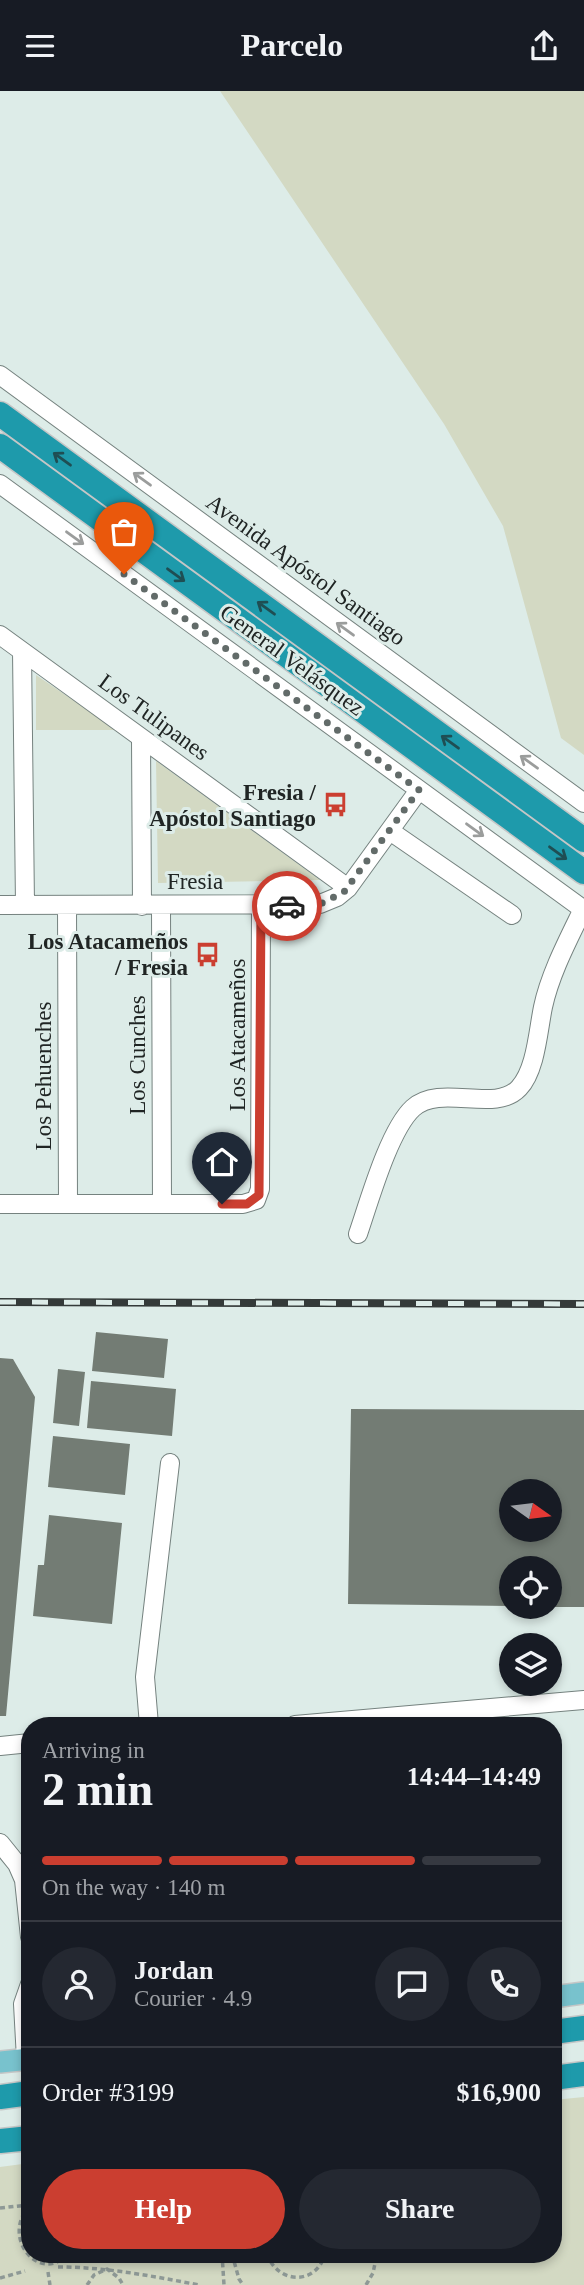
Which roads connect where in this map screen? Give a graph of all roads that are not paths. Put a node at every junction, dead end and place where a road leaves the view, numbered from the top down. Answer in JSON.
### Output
{"nodes":[{"id":1,"x":0,"y":375,"type":"edge"},
{"id":2,"x":0,"y":414,"type":"edge"},
{"id":3,"x":0,"y":446,"type":"edge"},
{"id":4,"x":0,"y":484,"type":"edge"},
{"id":5,"x":0,"y":635,"type":"edge"},
{"id":6,"x":22,"y":651,"type":"junction"},
{"id":7,"x":141,"y":737,"type":"junction"},
{"id":8,"x":419,"y":790,"type":"junction"},
{"id":9,"x":584,"y":803,"type":"edge"},
{"id":10,"x":390,"y":831,"type":"junction"},
{"id":11,"x":584,"y":840,"type":"edge"},
{"id":12,"x":584,"y":872,"type":"edge"},
{"id":13,"x":348,"y":888,"type":"junction"},
{"id":14,"x":0,"y":905,"type":"edge"},
{"id":15,"x":25,"y":905,"type":"junction"},
{"id":16,"x":67,"y":905,"type":"junction"},
{"id":17,"x":152,"y":906,"type":"junction"},
{"id":18,"x":261,"y":906,"type":"junction"},
{"id":19,"x":583,"y":910,"type":"edge"},
{"id":20,"x":512,"y":915,"type":"dead end"},
{"id":21,"x":0,"y":1204,"type":"edge"},
{"id":22,"x":68,"y":1204,"type":"junction"},
{"id":23,"x":162,"y":1204,"type":"junction"},
{"id":24,"x":358,"y":1234,"type":"dead end"},
{"id":25,"x":170,"y":1463,"type":"dead end"},
{"id":26,"x":584,"y":1700,"type":"edge"},
{"id":27,"x":148,"y":1717,"type":"edge"},
{"id":28,"x":387,"y":1717,"type":"edge"},
{"id":29,"x":21,"y":1745,"type":"edge"},
{"id":30,"x":0,"y":1746,"type":"edge"},
{"id":31,"x":0,"y":1843,"type":"edge"},
{"id":32,"x":21,"y":1872,"type":"edge"},
{"id":33,"x":584,"y":1993,"type":"edge"},
{"id":34,"x":562,"y":1996,"type":"edge"},
{"id":35,"x":584,"y":2028,"type":"edge"},
{"id":36,"x":562,"y":2031,"type":"edge"},
{"id":37,"x":21,"y":2060,"type":"edge"},
{"id":38,"x":0,"y":2062,"type":"edge"},
{"id":39,"x":584,"y":2074,"type":"edge"},
{"id":40,"x":562,"y":2077,"type":"edge"},
{"id":41,"x":21,"y":2094,"type":"edge"},
{"id":42,"x":0,"y":2097,"type":"edge"},
{"id":43,"x":21,"y":2138,"type":"edge"},
{"id":44,"x":0,"y":2141,"type":"edge"}],
"edges":[{"from":9,"to":1,"type":"street","name":"Avenida Apóstol Santiago","one_way":true},
{"from":11,"to":2,"type":"highway","name":"General Velásquez","one_way":true},
{"from":3,"to":12,"type":"highway","name":"General Velásquez","one_way":true},
{"from":4,"to":8,"type":"street","one_way":true},
{"from":5,"to":6,"type":"street","name":"Los Tulipanes"},
{"from":6,"to":7,"type":"street","name":"Los Tulipanes"},
{"from":6,"to":15,"type":"street"},
{"from":7,"to":13,"type":"street","name":"Los Tulipanes"},
{"from":7,"to":17,"type":"street","name":"Los Cunches"},
{"from":8,"to":10,"type":"street","name":"Fresia"},
{"from":8,"to":19,"type":"street","one_way":true},
{"from":10,"to":13,"type":"street","name":"Fresia"},
{"from":10,"to":20,"type":"street"},
{"from":13,"to":18,"type":"street","name":"Fresia"},
{"from":14,"to":15,"type":"street","name":"Fresia"},
{"from":15,"to":16,"type":"street","name":"Fresia"},
{"from":16,"to":17,"type":"street","name":"Fresia"},
{"from":16,"to":22,"type":"street","name":"Los Pehuenches"},
{"from":17,"to":18,"type":"street","name":"Fresia"},
{"from":17,"to":23,"type":"street","name":"Los Cunches"},
{"from":18,"to":23,"type":"street","name":"Los Atacameños"},
{"from":19,"to":24,"type":"street"},
{"from":21,"to":22,"type":"street","name":"Los Atacameños"},
{"from":22,"to":23,"type":"street","name":"Los Atacameños"},
{"from":25,"to":27,"type":"street"},
{"from":26,"to":28,"type":"street"},
{"from":29,"to":30,"type":"street"},
{"from":31,"to":32,"type":"street"},
{"from":33,"to":34,"type":"main road"},
{"from":35,"to":36,"type":"highway"},
{"from":37,"to":38,"type":"main road"},
{"from":39,"to":40,"type":"highway"},
{"from":41,"to":42,"type":"highway"},
{"from":43,"to":44,"type":"highway"}]}
